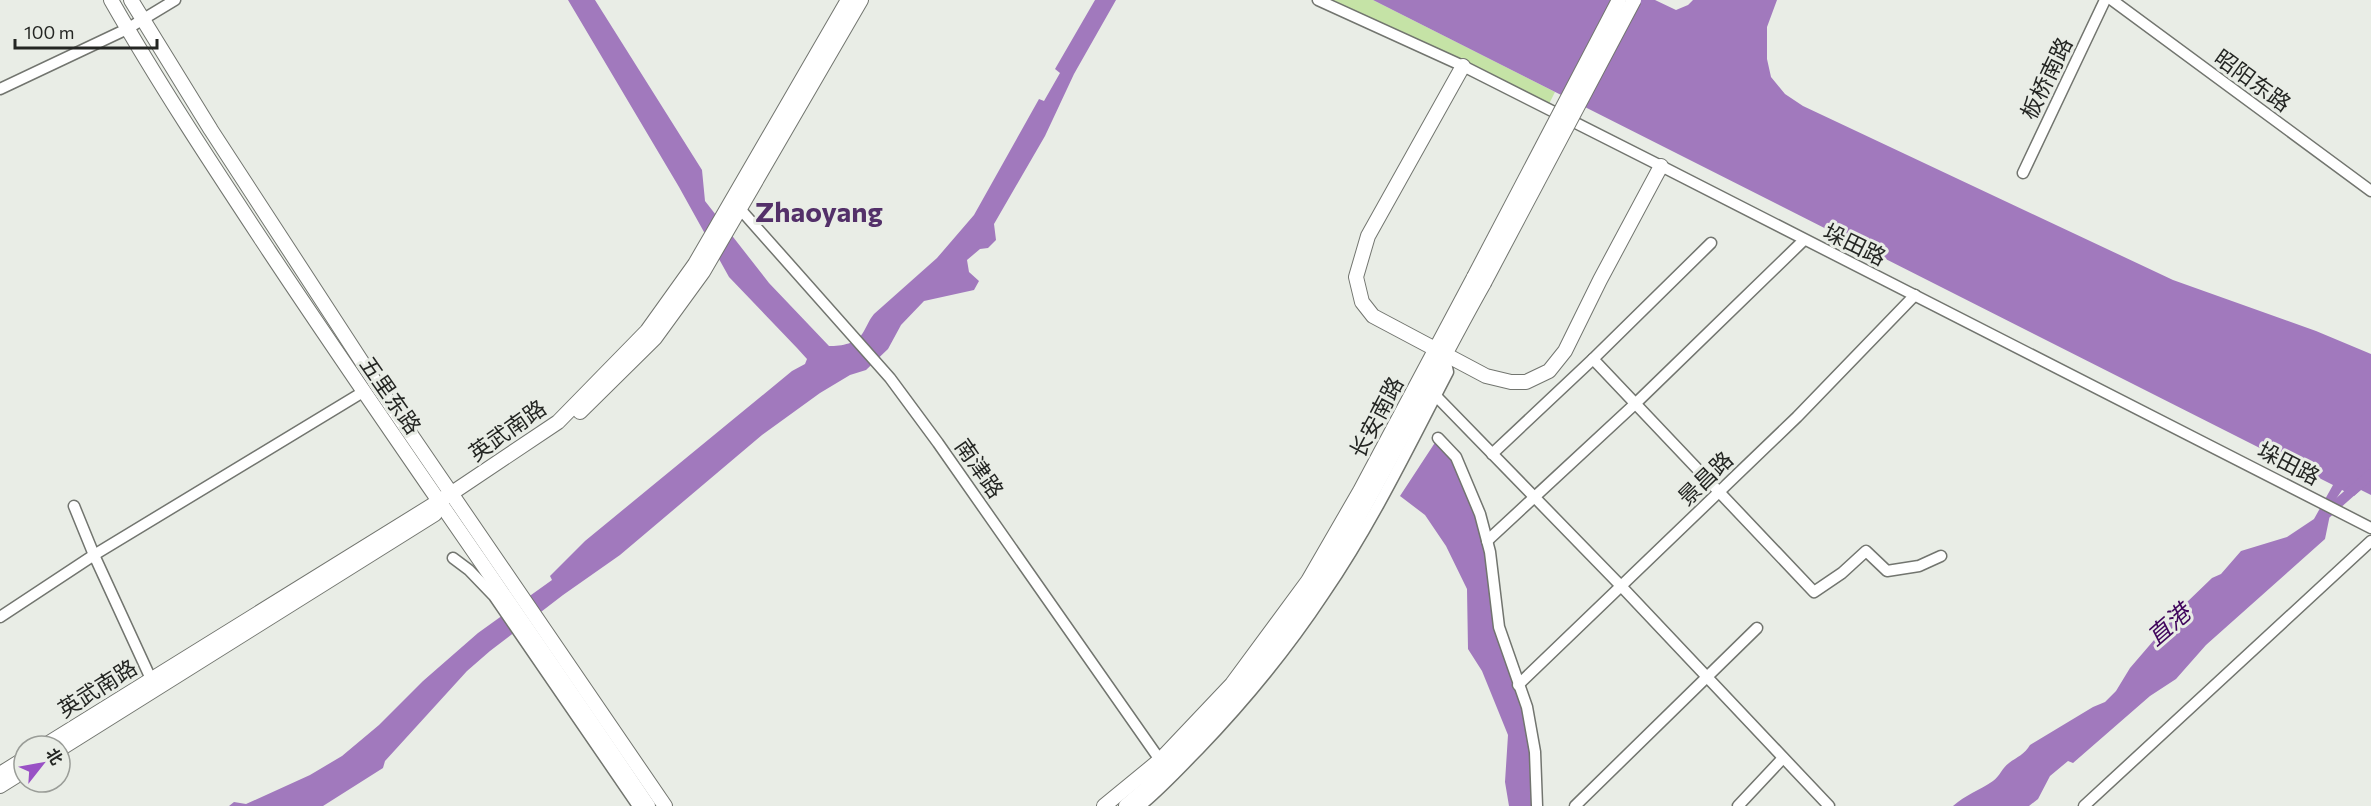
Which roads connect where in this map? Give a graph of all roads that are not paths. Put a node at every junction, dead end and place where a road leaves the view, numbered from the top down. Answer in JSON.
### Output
{"nodes":[{"id":1,"x":111,"y":0,"type":"edge"},
{"id":2,"x":131,"y":0,"type":"edge"},
{"id":3,"x":175,"y":0,"type":"edge"},
{"id":4,"x":848,"y":0,"type":"edge"},
{"id":5,"x":861,"y":0,"type":"edge"},
{"id":6,"x":1318,"y":0,"type":"edge"},
{"id":7,"x":1619,"y":0,"type":"edge"},
{"id":8,"x":1634,"y":0,"type":"edge"},
{"id":9,"x":2105,"y":0,"type":"edge"},
{"id":10,"x":2112,"y":0,"type":"edge"},
{"id":11,"x":143,"y":20,"type":"junction"},
{"id":12,"x":127,"y":29,"type":"junction"},
{"id":13,"x":1463,"y":66,"type":"junction"},
{"id":14,"x":0,"y":89,"type":"edge"},
{"id":15,"x":1661,"y":166,"type":"junction"},
{"id":16,"x":2023,"y":173,"type":"dead end"},
{"id":17,"x":2371,"y":191,"type":"edge"},
{"id":18,"x":736,"y":207,"type":"junction"},
{"id":19,"x":1804,"y":240,"type":"junction"},
{"id":20,"x":1711,"y":243,"type":"dead end"},
{"id":21,"x":1479,"y":280,"type":"junction"},
{"id":22,"x":1915,"y":295,"type":"junction"},
{"id":23,"x":1439,"y":352,"type":"junction"},
{"id":24,"x":1593,"y":359,"type":"junction"},
{"id":25,"x":363,"y":392,"type":"junction"},
{"id":26,"x":1436,"y":396,"type":"junction"},
{"id":27,"x":1635,"y":403,"type":"junction"},
{"id":28,"x":1438,"y":438,"type":"dead end"},
{"id":29,"x":1492,"y":454,"type":"junction"},
{"id":30,"x":1720,"y":492,"type":"junction"},
{"id":31,"x":454,"y":497,"type":"junction"},
{"id":32,"x":1534,"y":498,"type":"junction"},
{"id":33,"x":442,"y":505,"type":"junction"},
{"id":34,"x":74,"y":506,"type":"dead end"},
{"id":35,"x":2371,"y":528,"type":"edge"},
{"id":36,"x":1487,"y":541,"type":"junction"},
{"id":37,"x":2371,"y":541,"type":"edge"},
{"id":38,"x":94,"y":555,"type":"junction"},
{"id":39,"x":1941,"y":556,"type":"dead end"},
{"id":40,"x":453,"y":558,"type":"dead end"},
{"id":41,"x":499,"y":585,"type":"junction"},
{"id":42,"x":1621,"y":586,"type":"junction"},
{"id":43,"x":0,"y":617,"type":"edge"},
{"id":44,"x":1757,"y":628,"type":"dead end"},
{"id":45,"x":532,"y":633,"type":"junction"},
{"id":46,"x":1706,"y":677,"type":"junction"},
{"id":47,"x":151,"y":679,"type":"junction"},
{"id":48,"x":1518,"y":685,"type":"junction"},
{"id":49,"x":63,"y":734,"type":"edge"},
{"id":50,"x":72,"y":741,"type":"edge"},
{"id":51,"x":1783,"y":758,"type":"junction"},
{"id":52,"x":1167,"y":767,"type":"junction"},
{"id":53,"x":638,"y":806,"type":"edge"},
{"id":54,"x":648,"y":806,"type":"edge"},
{"id":55,"x":665,"y":806,"type":"edge"},
{"id":56,"x":1104,"y":806,"type":"edge"},
{"id":57,"x":1126,"y":806,"type":"edge"},
{"id":58,"x":1140,"y":806,"type":"edge"},
{"id":59,"x":1536,"y":806,"type":"edge"},
{"id":60,"x":1575,"y":806,"type":"edge"},
{"id":61,"x":1738,"y":806,"type":"edge"},
{"id":62,"x":1829,"y":806,"type":"edge"},
{"id":63,"x":2084,"y":806,"type":"edge"}],
"edges":[{"from":1,"to":12,"type":"main road","name":"五里东路"},
{"from":2,"to":11,"type":"main road","name":"五里东路"},
{"from":3,"to":11,"type":"street"},
{"from":4,"to":18,"type":"main road","name":"英武南路"},
{"from":5,"to":18,"type":"main road","name":"英武南路"},
{"from":6,"to":13,"type":"street","name":"垛田路"},
{"from":7,"to":21,"type":"main road","name":"长安南路","bridge":true},
{"from":8,"to":21,"type":"main road","name":"长安南路","bridge":true},
{"from":9,"to":16,"type":"street","name":"板桥南路"},
{"from":10,"to":17,"type":"street","name":"昭阳东路"},
{"from":11,"to":12,"type":"street"},
{"from":11,"to":31,"type":"main road","name":"五里东路"},
{"from":12,"to":14,"type":"street"},
{"from":12,"to":25,"type":"main road","name":"五里东路"},
{"from":13,"to":15,"type":"street","name":"垛田路"},
{"from":13,"to":23,"type":"main road"},
{"from":15,"to":19,"type":"street","name":"垛田路"},
{"from":15,"to":23,"type":"main road"},
{"from":18,"to":31,"type":"main road","name":"英武南路"},
{"from":18,"to":52,"type":"street","name":"南津路"},
{"from":19,"to":22,"type":"street","name":"垛田路"},
{"from":19,"to":27,"type":"street"},
{"from":20,"to":24,"type":"street"},
{"from":21,"to":23,"type":"main road","name":"长安南路"},
{"from":22,"to":30,"type":"street","name":"景昌路"},
{"from":22,"to":35,"type":"street","name":"垛田路"},
{"from":23,"to":26,"type":"street"},
{"from":23,"to":52,"type":"main road","name":"长安南路"},
{"from":24,"to":27,"type":"street"},
{"from":24,"to":29,"type":"street"},
{"from":25,"to":33,"type":"main road","name":"五里东路"},
{"from":25,"to":38,"type":"street"},
{"from":26,"to":29,"type":"street"},
{"from":26,"to":52,"type":"street"},
{"from":27,"to":30,"type":"street"},
{"from":27,"to":32,"type":"street"},
{"from":28,"to":36,"type":"street"},
{"from":29,"to":32,"type":"street"},
{"from":30,"to":39,"type":"street"},
{"from":30,"to":42,"type":"street","name":"景昌路"},
{"from":31,"to":33,"type":"main road","name":"英武南路"},
{"from":31,"to":41,"type":"main road","name":"五里东路"},
{"from":32,"to":36,"type":"street"},
{"from":32,"to":42,"type":"street"},
{"from":33,"to":41,"type":"main road","name":"五里东路"},
{"from":33,"to":47,"type":"main road","name":"英武南路"},
{"from":33,"to":50,"type":"main road","name":"英武南路"},
{"from":34,"to":38,"type":"street"},
{"from":36,"to":48,"type":"street"},
{"from":37,"to":63,"type":"street"},
{"from":38,"to":43,"type":"street"},
{"from":38,"to":47,"type":"street"},
{"from":40,"to":41,"type":"street"},
{"from":41,"to":45,"type":"main road","name":"五里东路"},
{"from":42,"to":46,"type":"street"},
{"from":42,"to":48,"type":"street","name":"景昌路"},
{"from":44,"to":46,"type":"street"},
{"from":45,"to":53,"type":"street"},
{"from":45,"to":54,"type":"main road","name":"五里东路"},
{"from":45,"to":55,"type":"main road","name":"五里东路"},
{"from":46,"to":51,"type":"street"},
{"from":46,"to":60,"type":"street"},
{"from":47,"to":49,"type":"main road","name":"英武南路"},
{"from":48,"to":59,"type":"street"},
{"from":51,"to":61,"type":"street"},
{"from":51,"to":62,"type":"street"},
{"from":52,"to":56,"type":"main road","name":"长安南路"},
{"from":52,"to":57,"type":"main road","name":"长安南路"},
{"from":52,"to":58,"type":"street"}]}
